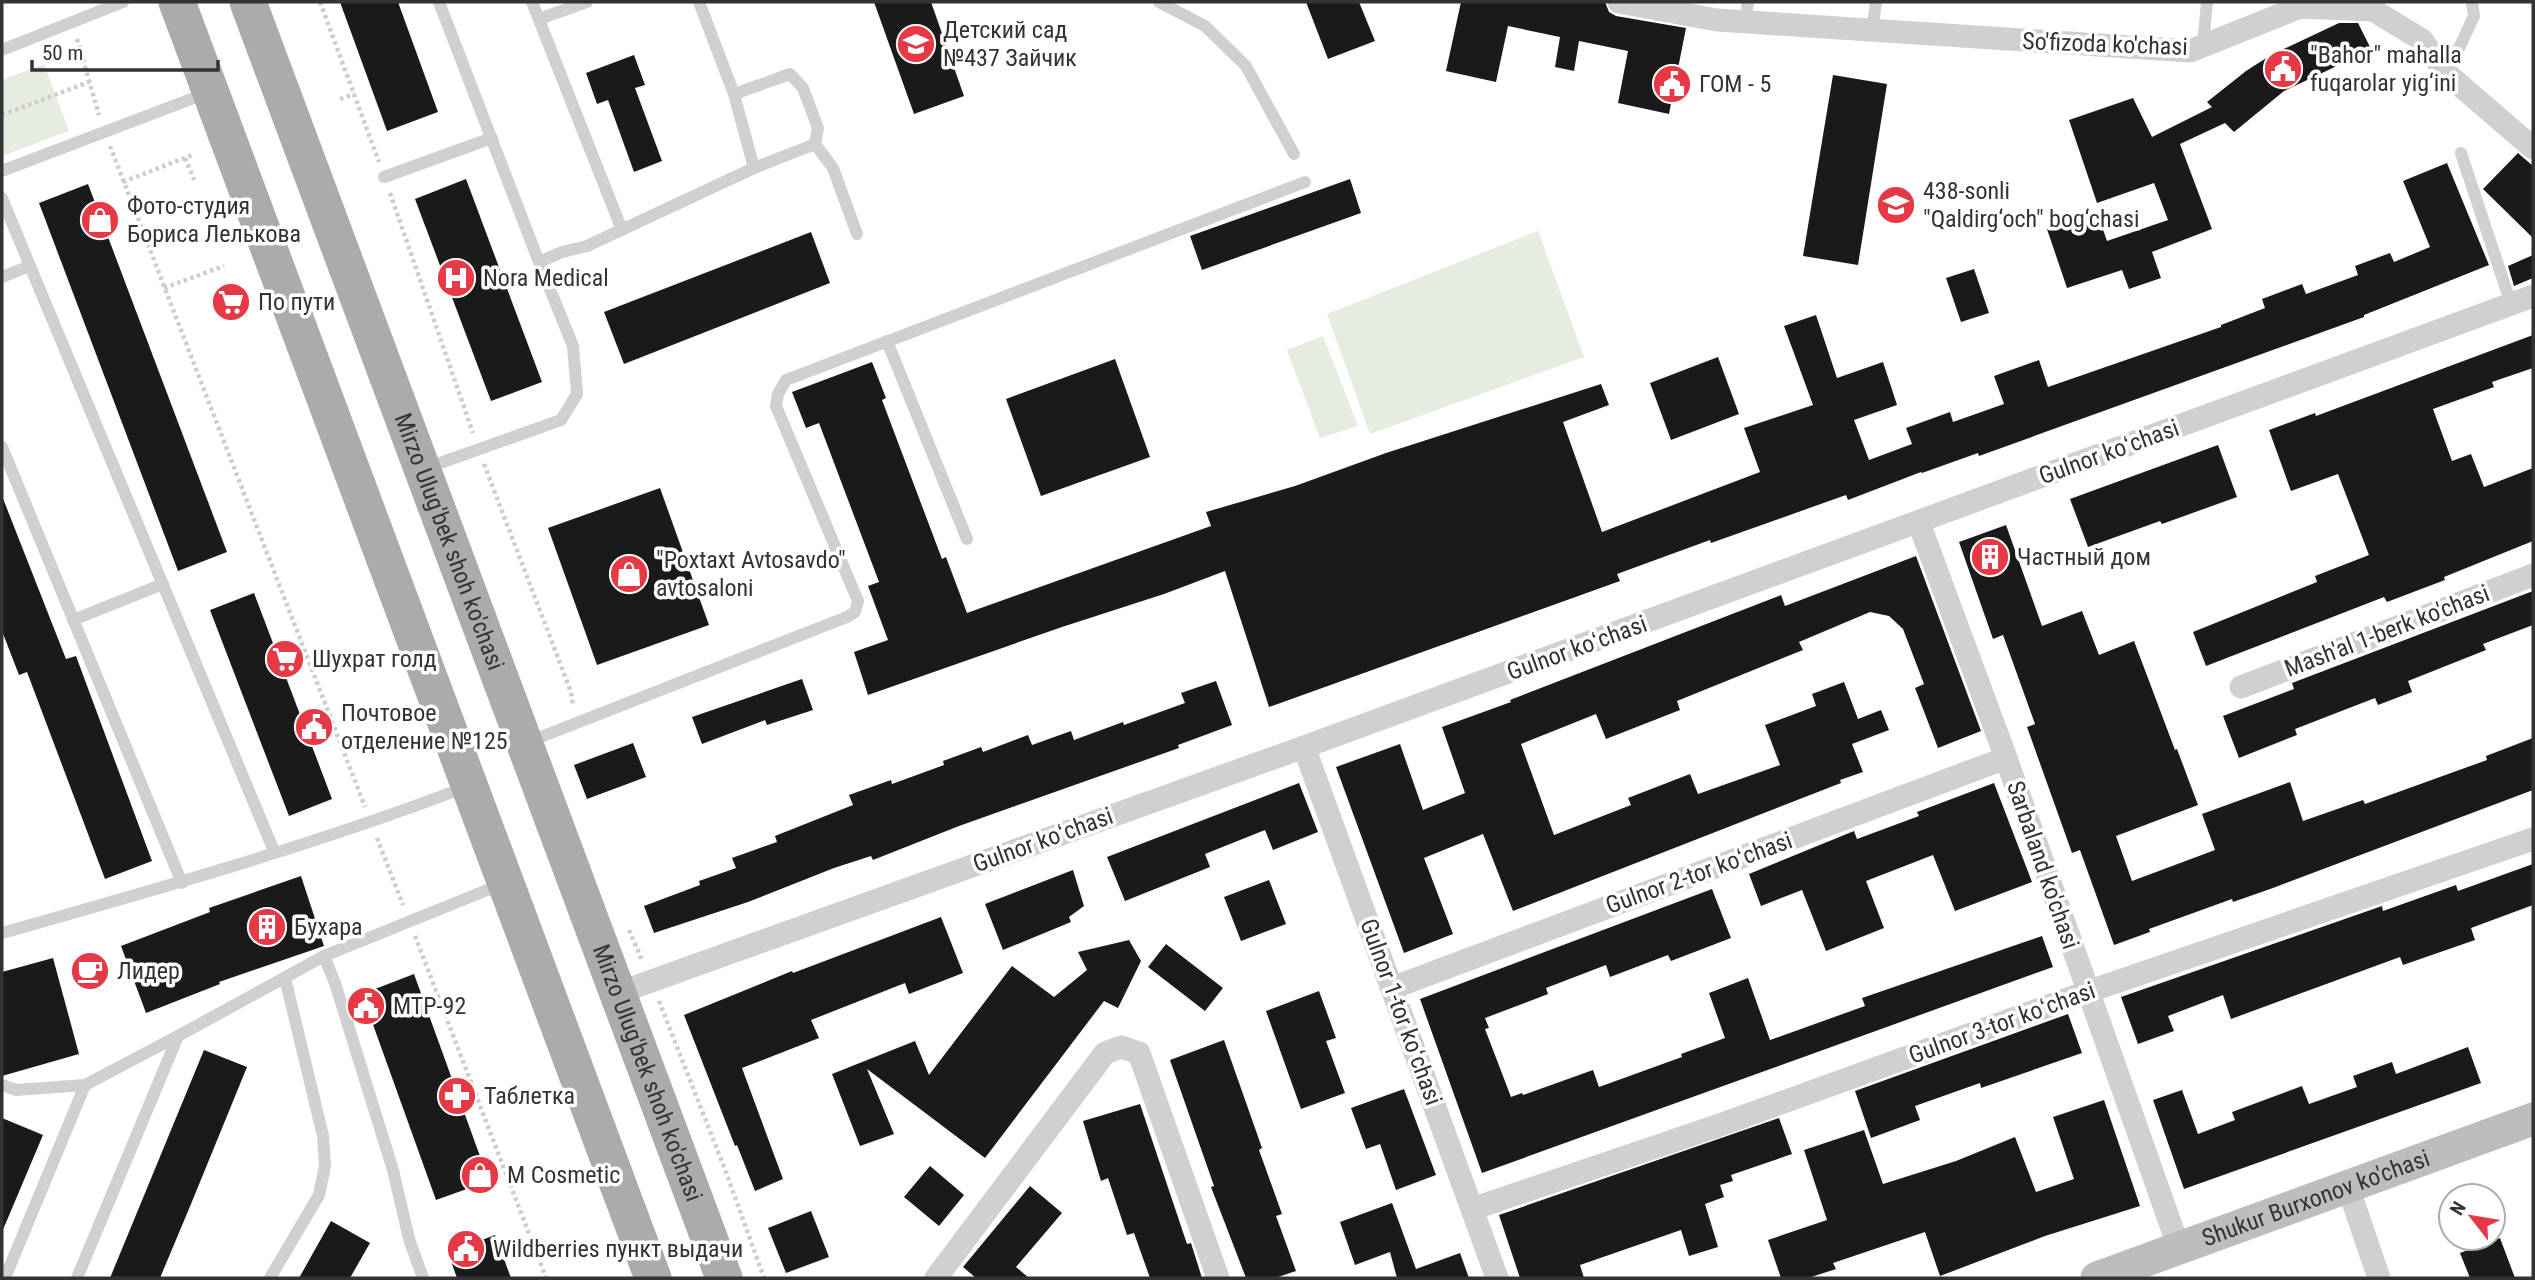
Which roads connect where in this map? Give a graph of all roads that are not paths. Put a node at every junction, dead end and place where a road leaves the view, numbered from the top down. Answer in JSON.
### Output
{"nodes":[{"id":1,"x":124,"y":2,"type":"edge"},
{"id":2,"x":177,"y":2,"type":"edge"},
{"id":3,"x":248,"y":2,"type":"edge"},
{"id":4,"x":532,"y":2,"type":"edge"},
{"id":5,"x":587,"y":2,"type":"edge"},
{"id":6,"x":699,"y":2,"type":"edge"},
{"id":7,"x":1160,"y":2,"type":"edge"},
{"id":8,"x":1619,"y":2,"type":"edge"},
{"id":9,"x":1876,"y":2,"type":"edge"},
{"id":10,"x":2207,"y":2,"type":"edge"},
{"id":11,"x":2472,"y":2,"type":"edge"},
{"id":12,"x":443,"y":3,"type":"edge"},
{"id":13,"x":2374,"y":6,"type":"edge"},
{"id":14,"x":1747,"y":12,"type":"edge"},
{"id":15,"x":539,"y":19,"type":"junction"},
{"id":16,"x":1872,"y":31,"type":"junction"},
{"id":17,"x":2203,"y":46,"type":"junction"},
{"id":18,"x":2,"y":50,"type":"edge"},
{"id":19,"x":2447,"y":74,"type":"junction"},
{"id":20,"x":211,"y":92,"type":"junction"},
{"id":21,"x":734,"y":94,"type":"junction"},
{"id":22,"x":492,"y":138,"type":"junction"},
{"id":23,"x":815,"y":144,"type":"junction"},
{"id":24,"x":2533,"y":148,"type":"edge"},
{"id":25,"x":2461,"y":153,"type":"dead end"},
{"id":26,"x":1294,"y":154,"type":"dead end"},
{"id":27,"x":754,"y":168,"type":"junction"},
{"id":28,"x":2,"y":171,"type":"edge"},
{"id":29,"x":384,"y":177,"type":"road end"},
{"id":30,"x":1305,"y":181,"type":"dead end"},
{"id":31,"x":2,"y":198,"type":"edge"},
{"id":32,"x":622,"y":230,"type":"junction"},
{"id":33,"x":857,"y":234,"type":"dead end"},
{"id":34,"x":540,"y":262,"type":"junction"},
{"id":35,"x":30,"y":266,"type":"junction"},
{"id":36,"x":2,"y":277,"type":"edge"},
{"id":37,"x":2527,"y":299,"type":"edge"},
{"id":38,"x":887,"y":341,"type":"junction"},
{"id":39,"x":2,"y":447,"type":"edge"},
{"id":40,"x":422,"y":469,"type":"junction"},
{"id":41,"x":1919,"y":523,"type":"junction"},
{"id":42,"x":967,"y":538,"type":"dead end"},
{"id":43,"x":2533,"y":575,"type":"edge"},
{"id":44,"x":163,"y":584,"type":"junction"},
{"id":45,"x":73,"y":620,"type":"junction"},
{"id":46,"x":2241,"y":687,"type":"dead end"},
{"id":47,"x":524,"y":743,"type":"junction"},
{"id":48,"x":1304,"y":747,"type":"junction"},
{"id":49,"x":2006,"y":758,"type":"junction"},
{"id":50,"x":469,"y":786,"type":"junction"},
{"id":51,"x":2533,"y":839,"type":"edge"},
{"id":52,"x":274,"y":851,"type":"junction"},
{"id":53,"x":506,"y":882,"type":"junction"},
{"id":54,"x":182,"y":883,"type":"junction"},
{"id":55,"x":2,"y":933,"type":"edge"},
{"id":56,"x":324,"y":956,"type":"junction"},
{"id":57,"x":285,"y":978,"type":"junction"},
{"id":58,"x":634,"y":987,"type":"junction"},
{"id":59,"x":1392,"y":988,"type":"junction"},
{"id":60,"x":2087,"y":992,"type":"junction"},
{"id":61,"x":178,"y":1036,"type":"junction"},
{"id":62,"x":2,"y":1085,"type":"edge"},
{"id":63,"x":85,"y":1085,"type":"junction"},
{"id":64,"x":2533,"y":1119,"type":"edge"},
{"id":65,"x":2348,"y":1187,"type":"junction"},
{"id":66,"x":1472,"y":1209,"type":"junction"},
{"id":67,"x":2179,"y":1248,"type":"junction"},
{"id":68,"x":944,"y":1274,"type":"edge"},
{"id":69,"x":5,"y":1278,"type":"edge"},
{"id":70,"x":77,"y":1278,"type":"edge"},
{"id":71,"x":270,"y":1278,"type":"edge"},
{"id":72,"x":423,"y":1278,"type":"edge"},
{"id":73,"x":653,"y":1278,"type":"edge"},
{"id":74,"x":724,"y":1278,"type":"edge"},
{"id":75,"x":1218,"y":1278,"type":"edge"},
{"id":76,"x":1497,"y":1278,"type":"edge"},
{"id":77,"x":2097,"y":1278,"type":"edge"},
{"id":78,"x":2379,"y":1278,"type":"edge"}],
"edges":[{"from":1,"to":18,"type":"lane"},
{"from":2,"to":20,"type":"main road"},
{"from":3,"to":40,"type":"main road","name":"Mirzo Ulug'bek shoh ko'chasi"},
{"from":4,"to":15,"type":"lane"},
{"from":5,"to":15,"type":"lane"},
{"from":6,"to":21,"type":"lane"},
{"from":7,"to":26,"type":"lane"},
{"from":8,"to":14,"type":"street","name":"So'fizoda ko'chasi"},
{"from":9,"to":16,"type":"lane"},
{"from":10,"to":17,"type":"lane"},
{"from":11,"to":19,"type":"lane"},
{"from":12,"to":22,"type":"lane"},
{"from":13,"to":17,"type":"street","name":"So'fizoda ko'chasi"},
{"from":13,"to":19,"type":"street","name":"So'fizoda ko'chasi"},
{"from":14,"to":16,"type":"street","name":"So'fizoda ko'chasi"},
{"from":15,"to":32,"type":"lane"},
{"from":16,"to":17,"type":"street","name":"So'fizoda ko'chasi"},
{"from":19,"to":24,"type":"street","name":"So'fizoda ko'chasi"},
{"from":20,"to":28,"type":"lane"},
{"from":20,"to":50,"type":"main road"},
{"from":21,"to":23,"type":"lane"},
{"from":21,"to":27,"type":"lane"},
{"from":22,"to":29,"type":"lane"},
{"from":22,"to":34,"type":"lane"},
{"from":23,"to":27,"type":"lane"},
{"from":23,"to":33,"type":"lane"},
{"from":25,"to":37,"type":"lane"},
{"from":27,"to":32,"type":"lane"},
{"from":30,"to":38,"type":"lane"},
{"from":31,"to":35,"type":"lane"},
{"from":32,"to":34,"type":"lane"},
{"from":34,"to":40,"type":"lane"},
{"from":35,"to":36,"type":"lane"},
{"from":35,"to":44,"type":"lane"},
{"from":37,"to":41,"type":"street","name":"Gulnor koʻchasi"},
{"from":38,"to":42,"type":"lane"},
{"from":38,"to":47,"type":"lane"},
{"from":39,"to":45,"type":"lane"},
{"from":40,"to":47,"type":"main road","name":"Mirzo Ulug'bek shoh ko'chasi"},
{"from":41,"to":48,"type":"street","name":"Gulnor koʻchasi"},
{"from":41,"to":49,"type":"street","name":"Sarbaland ko'chasi"},
{"from":43,"to":46,"type":"street","name":"Mash'al 1-berk ko'chasi"},
{"from":44,"to":45,"type":"lane"},
{"from":44,"to":52,"type":"lane"},
{"from":45,"to":54,"type":"lane"},
{"from":47,"to":58,"type":"main road","name":"Mirzo Ulug'bek shoh ko'chasi"},
{"from":48,"to":58,"type":"street","name":"Gulnor koʻchasi"},
{"from":48,"to":59,"type":"street","name":"Gulnor 1-tor koʻchasi"},
{"from":49,"to":59,"type":"street","name":"Gulnor 2-tor koʻchasi"},
{"from":49,"to":60,"type":"street","name":"Sarbaland ko'chasi"},
{"from":50,"to":52,"type":"lane"},
{"from":50,"to":53,"type":"main road"},
{"from":51,"to":60,"type":"street","name":"Gulnor 3-tor koʻchasi"},
{"from":52,"to":54,"type":"lane"},
{"from":53,"to":56,"type":"lane"},
{"from":53,"to":73,"type":"main road"},
{"from":54,"to":55,"type":"lane"},
{"from":56,"to":57,"type":"lane"},
{"from":56,"to":72,"type":"lane"},
{"from":57,"to":61,"type":"lane"},
{"from":57,"to":71,"type":"lane"},
{"from":58,"to":74,"type":"main road","name":"Mirzo Ulug'bek shoh ko'chasi"},
{"from":59,"to":66,"type":"street","name":"Gulnor 1-tor koʻchasi"},
{"from":60,"to":66,"type":"street","name":"Gulnor 3-tor koʻchasi"},
{"from":60,"to":67,"type":"street","name":"Sarbaland ko'chasi"},
{"from":61,"to":63,"type":"lane"},
{"from":61,"to":70,"type":"lane"},
{"from":62,"to":63,"type":"lane"},
{"from":63,"to":69,"type":"lane"},
{"from":64,"to":65,"type":"street","name":"Shukur Burxonov ko'chasi"},
{"from":65,"to":67,"type":"street","name":"Shukur Burxonov ko'chasi"},
{"from":65,"to":78,"type":"street"},
{"from":66,"to":76,"type":"street","name":"Gulnor 1-tor koʻchasi"},
{"from":67,"to":77,"type":"street","name":"Shukur Burxonov ko'chasi"},
{"from":68,"to":75,"type":"street"}]}
